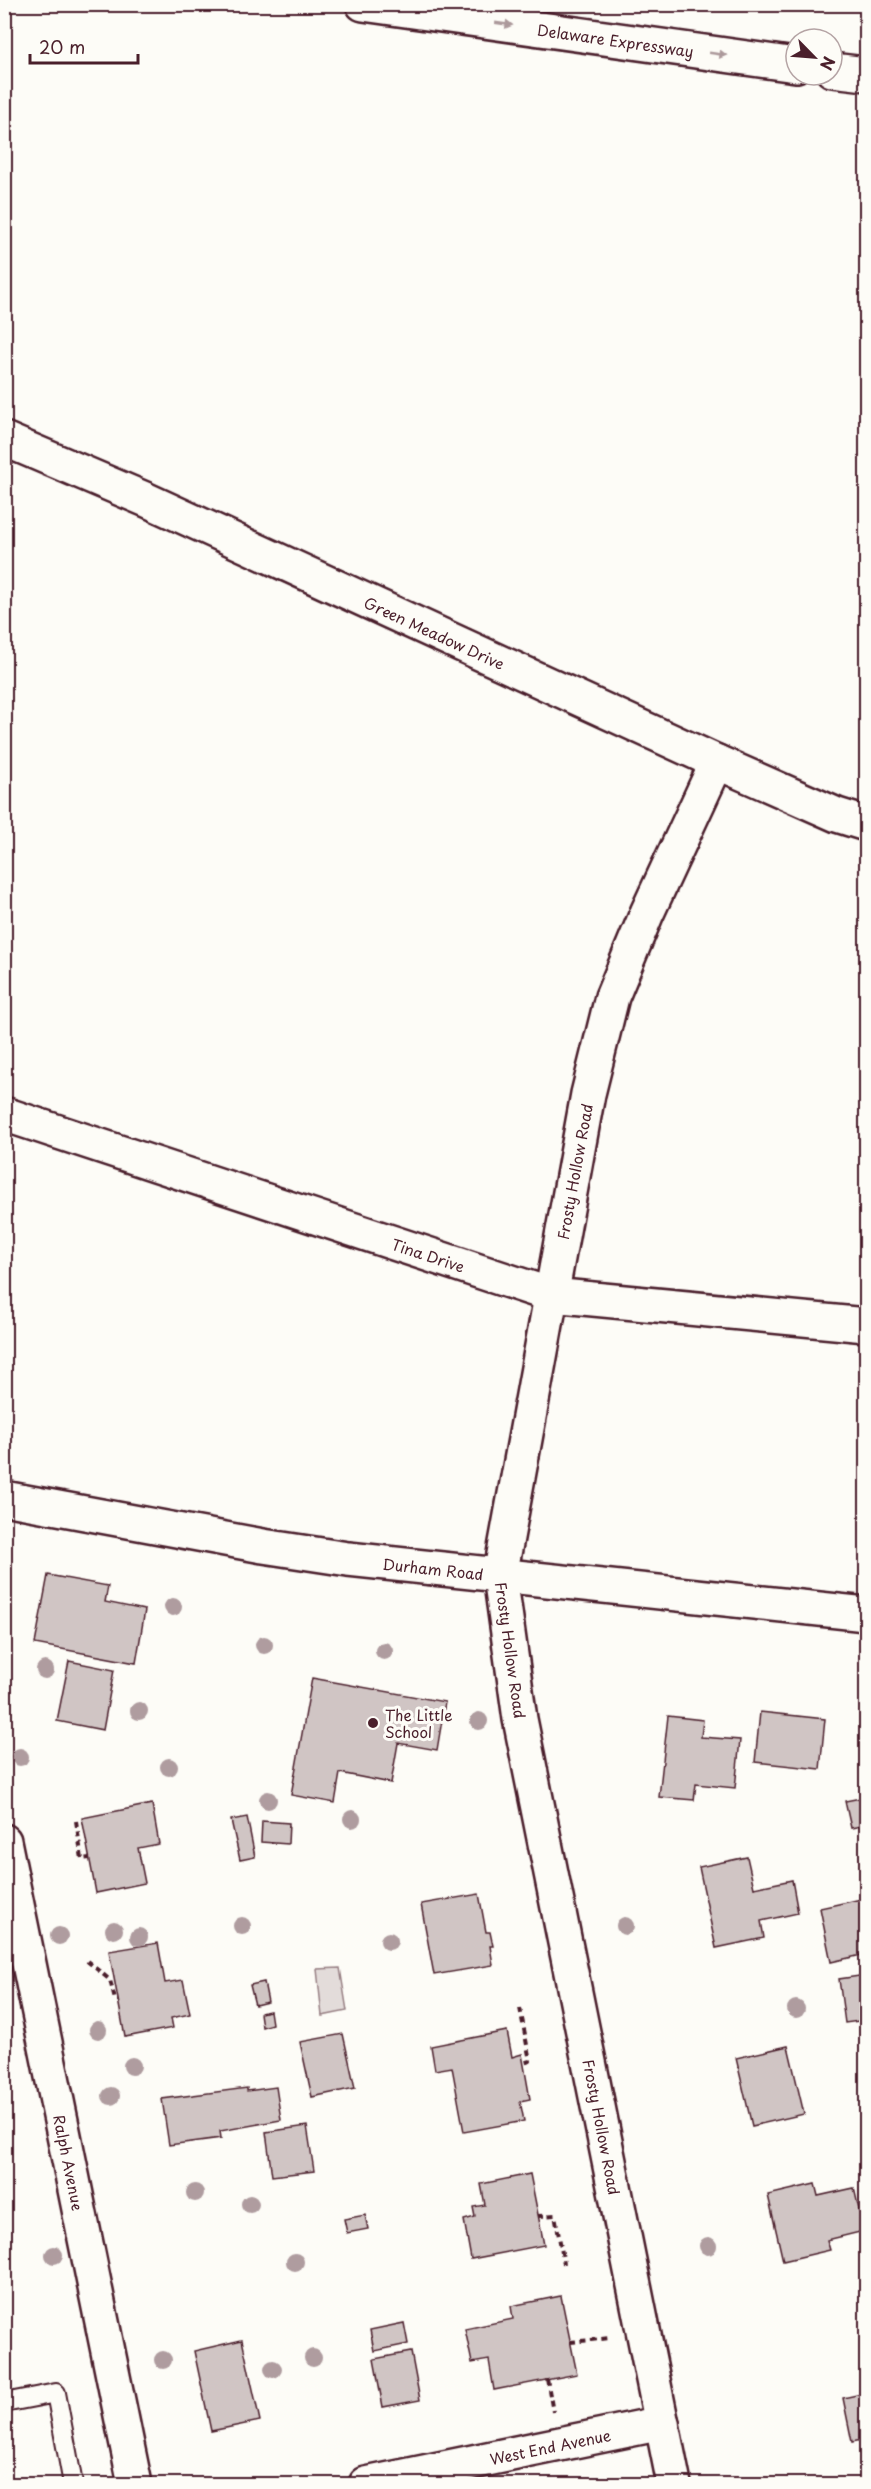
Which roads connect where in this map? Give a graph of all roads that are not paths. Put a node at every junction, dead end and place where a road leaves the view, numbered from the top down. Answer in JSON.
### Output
{"nodes":[{"id":1,"x":363,"y":4,"type":"edge"},
{"id":2,"x":784,"y":62,"type":"edge"},
{"id":3,"x":844,"y":71,"type":"edge"},
{"id":4,"x":867,"y":74,"type":"edge"},
{"id":5,"x":4,"y":439,"type":"edge"},
{"id":6,"x":717,"y":762,"type":"junction"},
{"id":7,"x":867,"y":824,"type":"edge"},
{"id":8,"x":4,"y":1114,"type":"edge"},
{"id":9,"x":550,"y":1295,"type":"junction"},
{"id":10,"x":867,"y":1325,"type":"edge"},
{"id":11,"x":4,"y":1498,"type":"edge"},
{"id":12,"x":500,"y":1576,"type":"junction"},
{"id":13,"x":867,"y":1614,"type":"edge"},
{"id":14,"x":4,"y":1841,"type":"edge"},
{"id":15,"x":4,"y":2403,"type":"edge"},
{"id":16,"x":662,"y":2424,"type":"junction"},
{"id":17,"x":74,"y":2484,"type":"edge"},
{"id":18,"x":135,"y":2484,"type":"edge"},
{"id":19,"x":366,"y":2484,"type":"edge"},
{"id":20,"x":674,"y":2484,"type":"edge"}],
"edges":[{"from":1,"to":2,"type":"main road","name":"Delaware Expressway","one_way":true},
{"from":3,"to":4,"type":"main road"},
{"from":5,"to":6,"type":"main road","name":"Green Meadow Drive"},
{"from":6,"to":7,"type":"main road","name":"Green Meadow Drive"},
{"from":6,"to":9,"type":"main road","name":"Frosty Hollow Road"},
{"from":8,"to":9,"type":"main road","name":"Tina Drive"},
{"from":9,"to":10,"type":"main road","name":"Tina Drive"},
{"from":9,"to":12,"type":"main road","name":"Frosty Hollow Road"},
{"from":11,"to":12,"type":"main road","name":"Durham Road"},
{"from":12,"to":13,"type":"main road","name":"Durham Road"},
{"from":12,"to":16,"type":"main road","name":"Frosty Hollow Road"},
{"from":14,"to":18,"type":"main road","name":"Ralph Avenue"},
{"from":15,"to":17,"type":"lane"},
{"from":16,"to":19,"type":"main road","name":"West End Avenue"},
{"from":16,"to":20,"type":"main road","name":"Frosty Hollow Road"}]}
